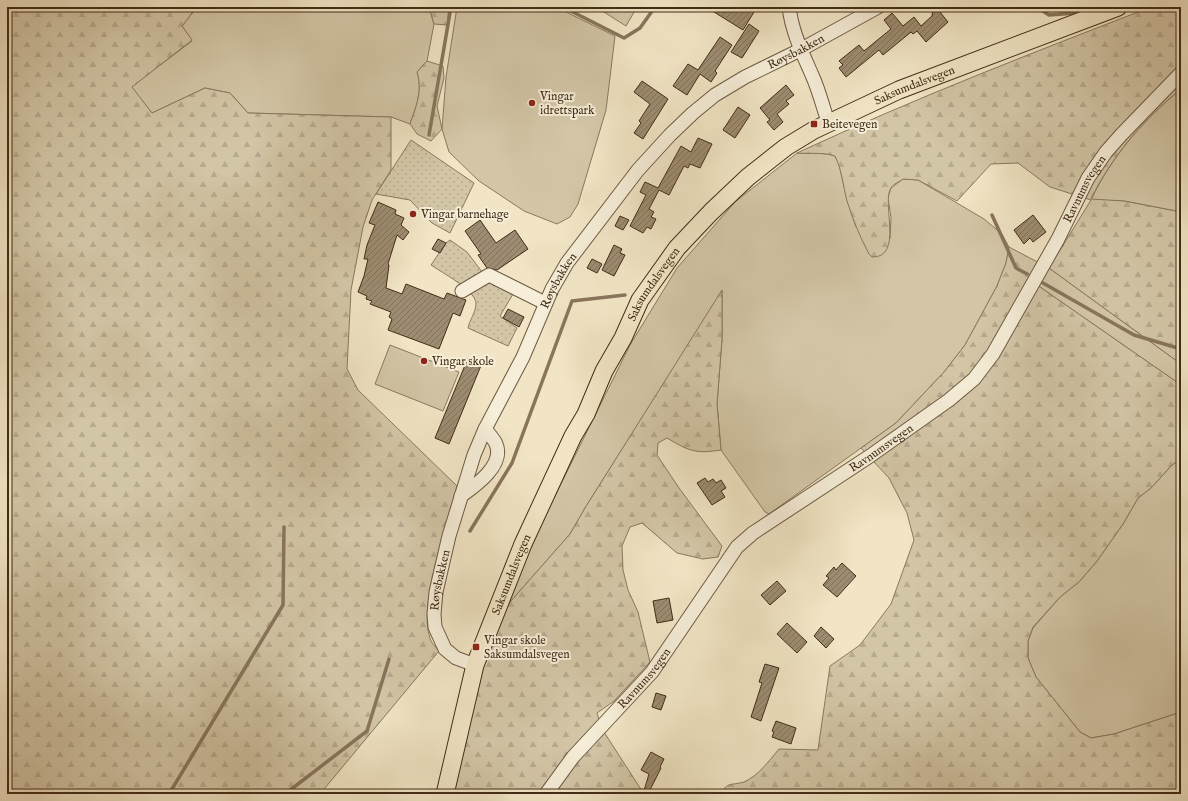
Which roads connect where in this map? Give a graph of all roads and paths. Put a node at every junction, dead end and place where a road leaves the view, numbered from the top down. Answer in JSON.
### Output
{"nodes":[{"id":1,"x":789,"y":7,"type":"edge"},
{"id":2,"x":878,"y":7,"type":"edge"},
{"id":3,"x":1118,"y":7,"type":"edge"},
{"id":4,"x":800,"y":50,"type":"junction"},
{"id":5,"x":1181,"y":73,"type":"edge"},
{"id":6,"x":828,"y":122,"type":"junction"},
{"id":7,"x":462,"y":291,"type":"dead end"},
{"id":8,"x":545,"y":303,"type":"junction"},
{"id":9,"x":485,"y":429,"type":"junction"},
{"id":10,"x":461,"y":496,"type":"junction"},
{"id":11,"x":475,"y":665,"type":"junction"},
{"id":12,"x":445,"y":794,"type":"edge"},
{"id":13,"x":546,"y":794,"type":"edge"}],
"edges":[{"from":1,"to":4,"type":"street"},
{"from":2,"to":4,"type":"street","name":"Røysbakken"},
{"from":3,"to":6,"type":"main road","name":"Saksumdalsvegen"},
{"from":4,"to":6,"type":"street"},
{"from":4,"to":8,"type":"street","name":"Røysbakken"},
{"from":5,"to":13,"type":"street","name":"Ravnumsvegen"},
{"from":6,"to":11,"type":"main road","name":"Saksumdalsvegen"},
{"from":7,"to":8,"type":"street"},
{"from":8,"to":9,"type":"street","name":"Røysbakken"},
{"from":9,"to":10,"type":"street","name":"Røysbakken"},
{"from":9,"to":10,"type":"street"},
{"from":10,"to":11,"type":"street","name":"Røysbakken"},
{"from":11,"to":12,"type":"main road","name":"Saksumdalsvegen"}]}
